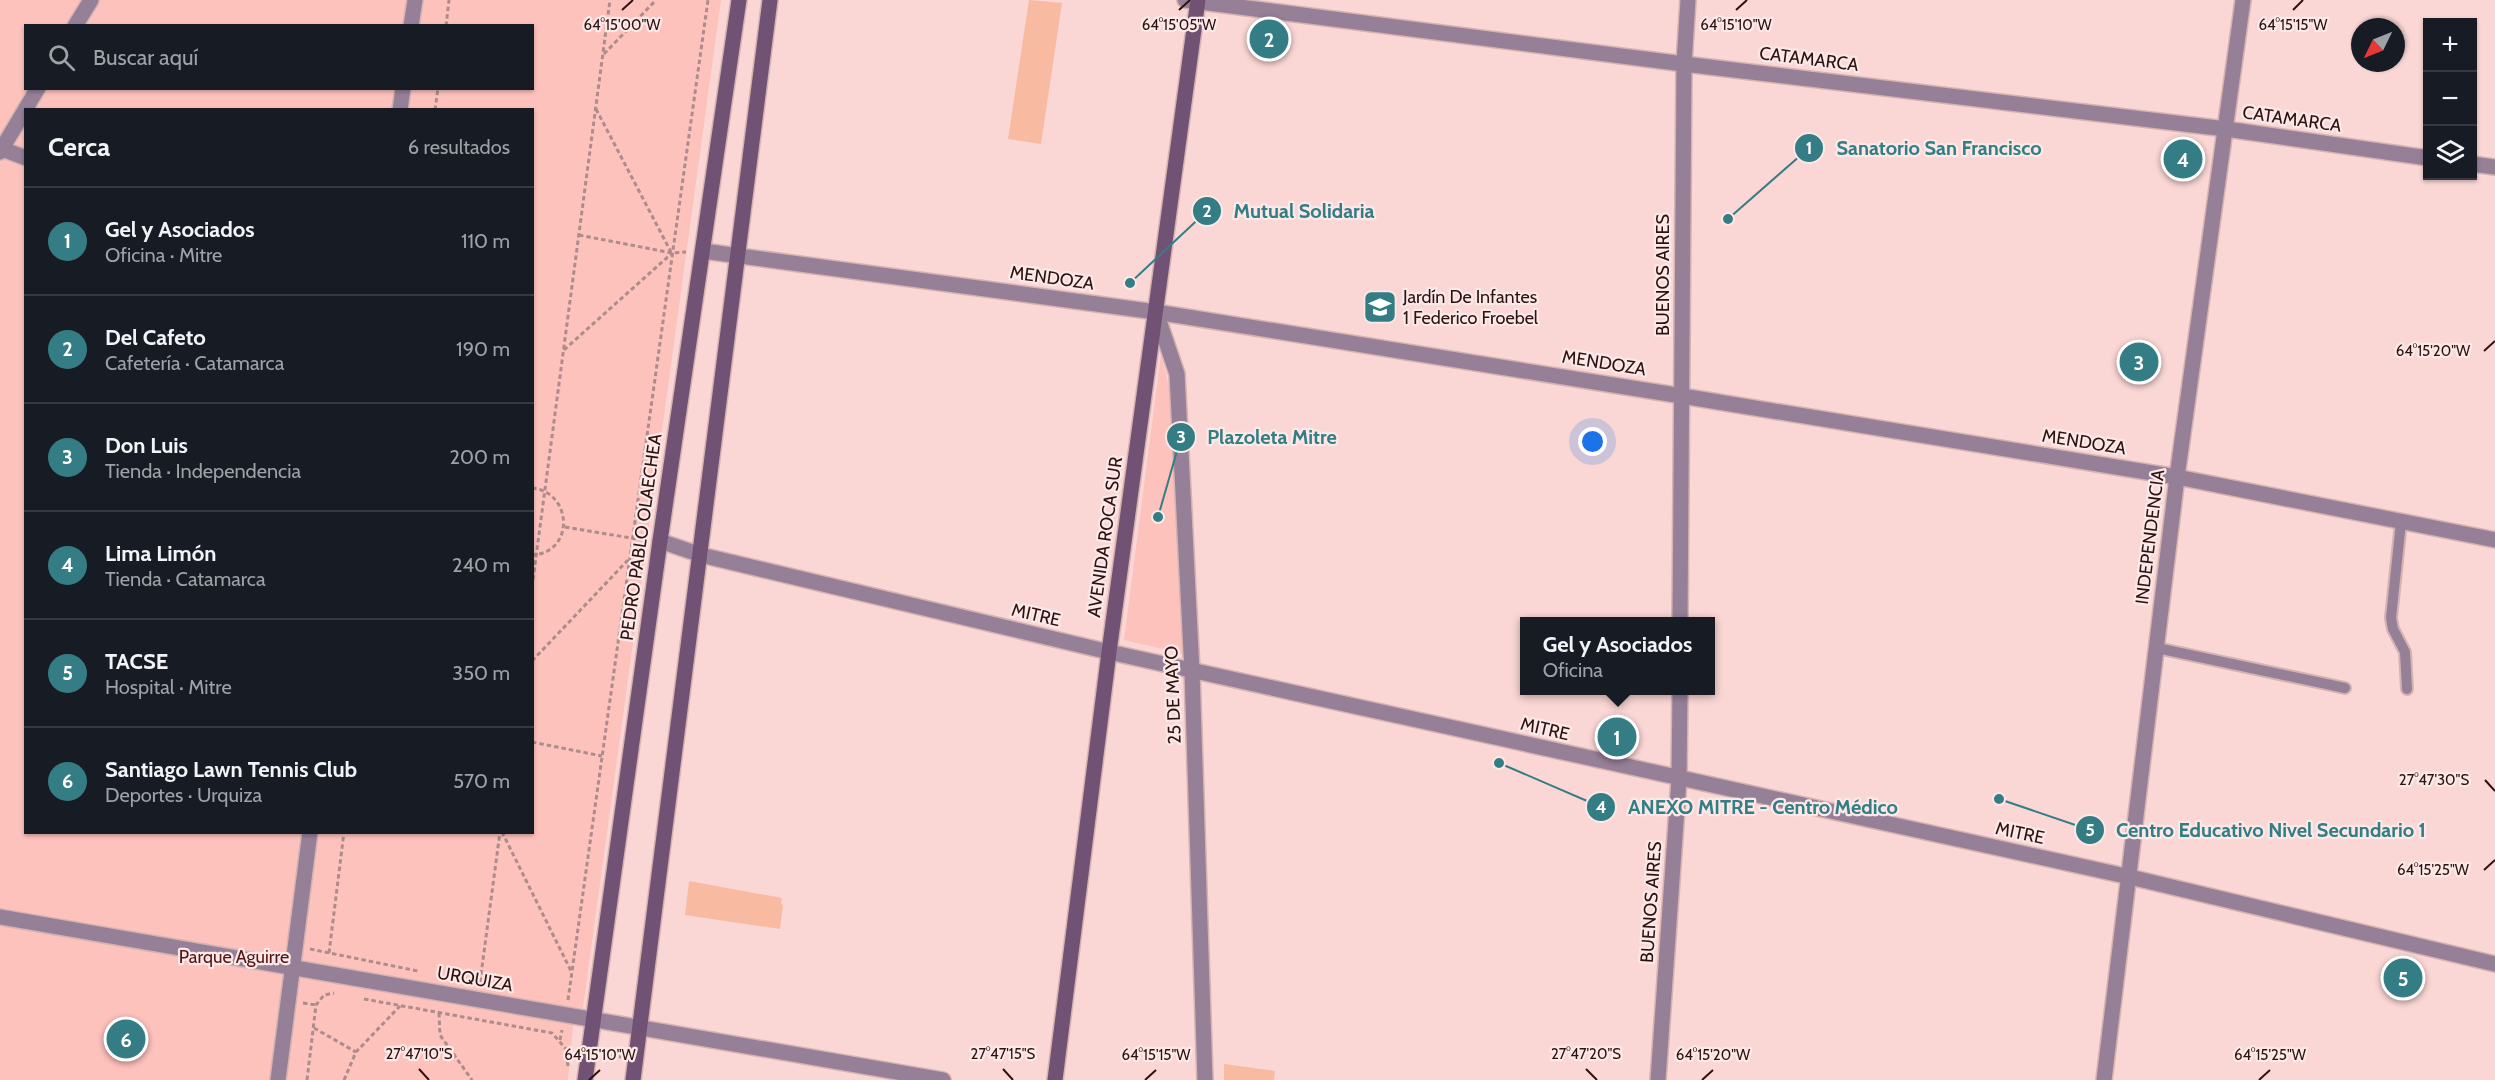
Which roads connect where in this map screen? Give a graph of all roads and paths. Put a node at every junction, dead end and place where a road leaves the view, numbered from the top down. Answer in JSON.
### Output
{"nodes":[{"id":1,"x":90,"y":0,"type":"edge"},
{"id":2,"x":415,"y":0,"type":"edge"},
{"id":3,"x":449,"y":0,"type":"edge"},
{"id":4,"x":610,"y":0,"type":"edge"},
{"id":5,"x":656,"y":0,"type":"edge"},
{"id":6,"x":708,"y":0,"type":"edge"},
{"id":7,"x":739,"y":0,"type":"edge"},
{"id":8,"x":770,"y":0,"type":"edge"},
{"id":9,"x":1688,"y":0,"type":"edge"},
{"id":10,"x":2243,"y":0,"type":"edge"},
{"id":11,"x":1194,"y":1,"type":"edge"},
{"id":12,"x":76,"y":24,"type":"edge"},
{"id":13,"x":411,"y":24,"type":"edge"},
{"id":14,"x":446,"y":24,"type":"edge"},
{"id":15,"x":602,"y":55,"type":"junction"},
{"id":16,"x":1684,"y":64,"type":"junction"},
{"id":17,"x":37,"y":90,"type":"edge"},
{"id":18,"x":403,"y":90,"type":"edge"},
{"id":19,"x":438,"y":90,"type":"edge"},
{"id":20,"x":596,"y":107,"type":"junction"},
{"id":21,"x":26,"y":108,"type":"edge"},
{"id":22,"x":400,"y":108,"type":"edge"},
{"id":23,"x":435,"y":108,"type":"edge"},
{"id":24,"x":24,"y":112,"type":"edge"},
{"id":25,"x":2226,"y":129,"type":"junction"},
{"id":26,"x":1,"y":151,"type":"edge"},
{"id":27,"x":24,"y":157,"type":"edge"},
{"id":28,"x":2423,"y":157,"type":"edge"},
{"id":29,"x":2477,"y":165,"type":"edge"},
{"id":30,"x":2495,"y":167,"type":"edge"},
{"id":31,"x":579,"y":235,"type":"junction"},
{"id":32,"x":703,"y":251,"type":"junction"},
{"id":33,"x":672,"y":253,"type":"junction"},
{"id":34,"x":739,"y":255,"type":"junction"},
{"id":35,"x":1156,"y":312,"type":"junction"},
{"id":36,"x":563,"y":351,"type":"junction"},
{"id":37,"x":1682,"y":396,"type":"junction"},
{"id":38,"x":2177,"y":477,"type":"junction"},
{"id":39,"x":534,"y":488,"type":"edge"},
{"id":40,"x":545,"y":491,"type":"junction"},
{"id":41,"x":2401,"y":522,"type":"junction"},
{"id":42,"x":565,"y":527,"type":"junction"},
{"id":43,"x":632,"y":539,"type":"junction"},
{"id":44,"x":2495,"y":540,"type":"edge"},
{"id":45,"x":660,"y":541,"type":"junction"},
{"id":46,"x":535,"y":555,"type":"edge"},
{"id":47,"x":701,"y":555,"type":"junction"},
{"id":48,"x":630,"y":558,"type":"junction"},
{"id":49,"x":1680,"y":617,"type":"edge"},
{"id":50,"x":2157,"y":648,"type":"junction"},
{"id":51,"x":1109,"y":652,"type":"junction"},
{"id":52,"x":534,"y":659,"type":"edge"},
{"id":53,"x":1192,"y":671,"type":"junction"},
{"id":54,"x":2345,"y":688,"type":"dead end"},
{"id":55,"x":2407,"y":689,"type":"dead end"},
{"id":56,"x":1680,"y":695,"type":"edge"},
{"id":57,"x":534,"y":742,"type":"edge"},
{"id":58,"x":602,"y":756,"type":"junction"},
{"id":59,"x":1679,"y":779,"type":"junction"},
{"id":60,"x":310,"y":834,"type":"edge"},
{"id":61,"x":344,"y":834,"type":"edge"},
{"id":62,"x":501,"y":834,"type":"edge"},
{"id":63,"x":502,"y":834,"type":"edge"},
{"id":64,"x":2130,"y":877,"type":"junction"},
{"id":65,"x":0,"y":917,"type":"edge"},
{"id":66,"x":2495,"y":964,"type":"edge"},
{"id":67,"x":294,"y":968,"type":"junction"},
{"id":68,"x":572,"y":972,"type":"junction"},
{"id":69,"x":326,"y":973,"type":"junction"},
{"id":70,"x":480,"y":983,"type":"dead end"},
{"id":71,"x":324,"y":995,"type":"junction"},
{"id":72,"x":343,"y":995,"type":"dead end"},
{"id":73,"x":355,"y":997,"type":"dead end"},
{"id":74,"x":401,"y":1005,"type":"junction"},
{"id":75,"x":439,"y":1013,"type":"junction"},
{"id":76,"x":566,"y":1014,"type":"junction"},
{"id":77,"x":592,"y":1019,"type":"junction"},
{"id":78,"x":640,"y":1027,"type":"junction"},
{"id":79,"x":314,"y":1028,"type":"junction"},
{"id":80,"x":560,"y":1040,"type":"junction"},
{"id":81,"x":356,"y":1052,"type":"junction"},
{"id":82,"x":568,"y":1071,"type":"dead end"},
{"id":83,"x":279,"y":1080,"type":"edge"},
{"id":84,"x":307,"y":1080,"type":"edge"},
{"id":85,"x":344,"y":1080,"type":"edge"},
{"id":86,"x":472,"y":1080,"type":"edge"},
{"id":87,"x":585,"y":1080,"type":"edge"},
{"id":88,"x":633,"y":1080,"type":"edge"},
{"id":89,"x":943,"y":1080,"type":"edge"},
{"id":90,"x":1055,"y":1080,"type":"edge"},
{"id":91,"x":1205,"y":1080,"type":"edge"},
{"id":92,"x":1658,"y":1080,"type":"edge"},
{"id":93,"x":2104,"y":1080,"type":"edge"}],
"edges":[{"from":1,"to":12,"type":"street"},
{"from":2,"to":13,"type":"street"},
{"from":3,"to":14,"type":"path"},
{"from":4,"to":15,"type":"path"},
{"from":5,"to":15,"type":"path"},
{"from":6,"to":33,"type":"path"},
{"from":7,"to":32,"type":"street","name":"PEDRO PABLO OLAECHEA"},
{"from":8,"to":34,"type":"street"},
{"from":9,"to":16,"type":"street","name":"BUENOS AIRES"},
{"from":10,"to":25,"type":"street","name":"INDEPENDENCIA"},
{"from":11,"to":16,"type":"street","name":"CATAMARCA"},
{"from":11,"to":35,"type":"street","name":"AVENIDA ROCA SUR"},
{"from":15,"to":20,"type":"path"},
{"from":16,"to":25,"type":"street","name":"CATAMARCA"},
{"from":16,"to":37,"type":"street","name":"BUENOS AIRES"},
{"from":17,"to":21,"type":"street"},
{"from":18,"to":22,"type":"street"},
{"from":19,"to":23,"type":"path"},
{"from":20,"to":31,"type":"path"},
{"from":20,"to":33,"type":"path"},
{"from":24,"to":26,"type":"street"},
{"from":25,"to":28,"type":"street","name":"CATAMARCA"},
{"from":25,"to":38,"type":"street","name":"INDEPENDENCIA"},
{"from":26,"to":27,"type":"street"},
{"from":29,"to":30,"type":"street"},
{"from":31,"to":33,"type":"path"},
{"from":31,"to":36,"type":"path"},
{"from":32,"to":34,"type":"street","name":"MENDOZA"},
{"from":32,"to":45,"type":"street","name":"PEDRO PABLO OLAECHEA"},
{"from":33,"to":36,"type":"path"},
{"from":33,"to":43,"type":"path"},
{"from":34,"to":35,"type":"street","name":"MENDOZA"},
{"from":34,"to":47,"type":"street"},
{"from":35,"to":37,"type":"street","name":"MENDOZA"},
{"from":35,"to":51,"type":"street","name":"AVENIDA ROCA SUR"},
{"from":35,"to":53,"type":"street","name":"25 DE MAYO"},
{"from":36,"to":40,"type":"path"},
{"from":37,"to":38,"type":"street","name":"MENDOZA"},
{"from":37,"to":49,"type":"street","name":"BUENOS AIRES"},
{"from":38,"to":41,"type":"street","name":"MENDOZA"},
{"from":38,"to":50,"type":"street","name":"INDEPENDENCIA"},
{"from":39,"to":40,"type":"path"},
{"from":40,"to":42,"type":"path"},
{"from":40,"to":46,"type":"path"},
{"from":41,"to":44,"type":"street","name":"MENDOZA"},
{"from":41,"to":55,"type":"lane"},
{"from":42,"to":43,"type":"path"},
{"from":42,"to":46,"type":"path"},
{"from":43,"to":45,"type":"path"},
{"from":43,"to":48,"type":"path"},
{"from":45,"to":47,"type":"street","name":"MITRE"},
{"from":45,"to":77,"type":"street","name":"PEDRO PABLO OLAECHEA"},
{"from":47,"to":51,"type":"street","name":"MITRE"},
{"from":47,"to":78,"type":"street"},
{"from":48,"to":52,"type":"path"},
{"from":48,"to":58,"type":"path"},
{"from":50,"to":54,"type":"lane"},
{"from":50,"to":64,"type":"street","name":"INDEPENDENCIA"},
{"from":51,"to":53,"type":"street","name":"MITRE"},
{"from":51,"to":90,"type":"street","name":"AVENIDA ROCA SUR"},
{"from":53,"to":59,"type":"street","name":"MITRE"},
{"from":53,"to":91,"type":"street","name":"25 DE MAYO"},
{"from":56,"to":59,"type":"street","name":"BUENOS AIRES"},
{"from":57,"to":58,"type":"path"},
{"from":58,"to":68,"type":"path"},
{"from":59,"to":64,"type":"street","name":"MITRE"},
{"from":59,"to":92,"type":"street","name":"BUENOS AIRES"},
{"from":60,"to":67,"type":"street"},
{"from":61,"to":69,"type":"path"},
{"from":62,"to":70,"type":"path"},
{"from":63,"to":68,"type":"path"},
{"from":64,"to":66,"type":"street","name":"MITRE"},
{"from":64,"to":93,"type":"street","name":"INDEPENDENCIA"},
{"from":65,"to":67,"type":"street","name":"URQUIZA"},
{"from":67,"to":69,"type":"street","name":"URQUIZA"},
{"from":67,"to":83,"type":"street"},
{"from":68,"to":76,"type":"path"},
{"from":69,"to":71,"type":"path"},
{"from":69,"to":76,"type":"street","name":"URQUIZA"},
{"from":71,"to":72,"type":"path"},
{"from":71,"to":79,"type":"path"},
{"from":73,"to":74,"type":"path"},
{"from":74,"to":75,"type":"path"},
{"from":74,"to":81,"type":"path"},
{"from":75,"to":80,"type":"path"},
{"from":75,"to":86,"type":"path"},
{"from":76,"to":77,"type":"street","name":"URQUIZA"},
{"from":76,"to":80,"type":"path"},
{"from":77,"to":78,"type":"street","name":"URQUIZA"},
{"from":77,"to":87,"type":"street","name":"PEDRO PABLO OLAECHEA"},
{"from":78,"to":88,"type":"street"},
{"from":78,"to":89,"type":"street","name":"URQUIZA"},
{"from":79,"to":81,"type":"path"},
{"from":79,"to":84,"type":"path"},
{"from":80,"to":82,"type":"path"},
{"from":81,"to":85,"type":"path"}]}
